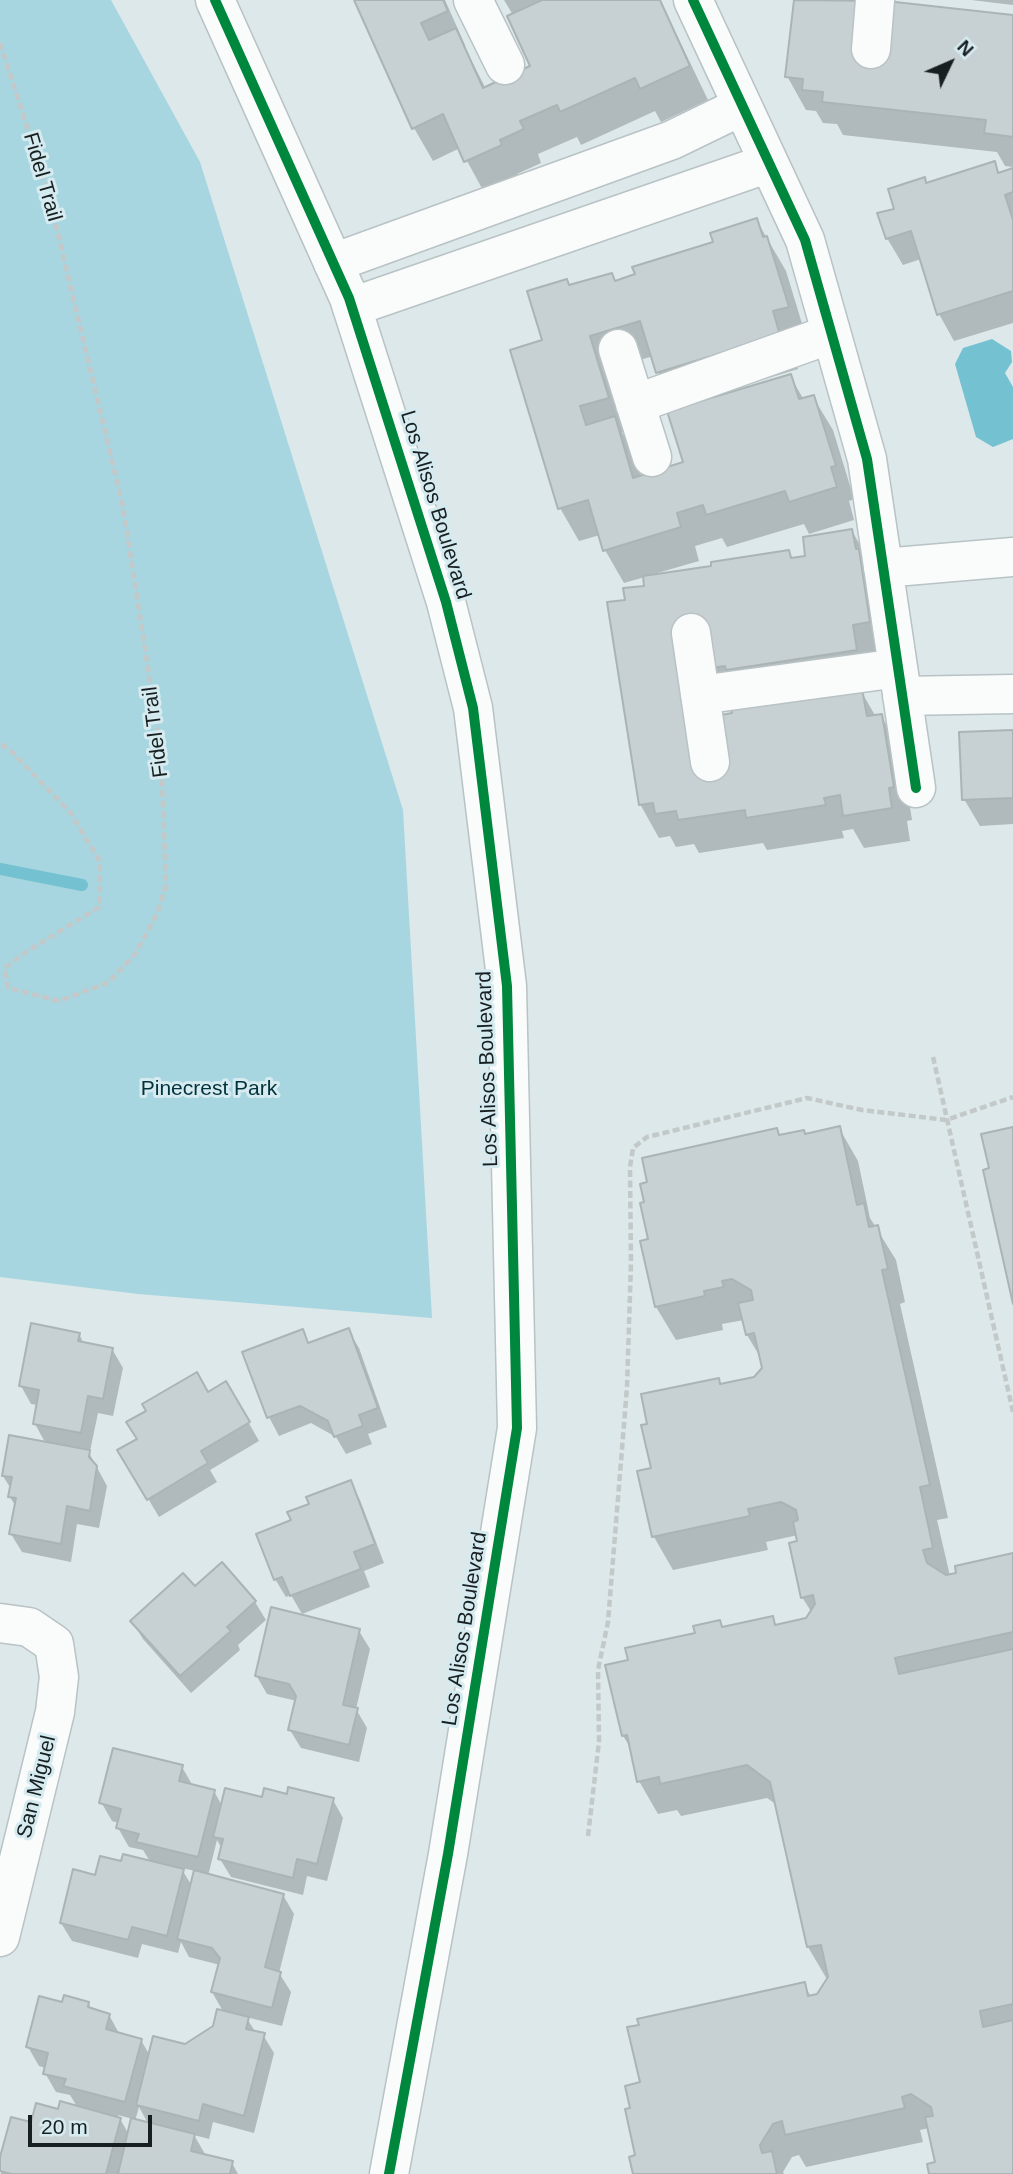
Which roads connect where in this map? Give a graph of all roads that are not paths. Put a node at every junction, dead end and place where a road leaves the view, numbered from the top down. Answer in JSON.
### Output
{"nodes":[{"id":1,"x":215,"y":0,"type":"edge"},
{"id":2,"x":694,"y":0,"type":"edge"},
{"id":3,"x":876,"y":0,"type":"edge"},
{"id":4,"x":485,"y":4,"type":"edge"},
{"id":5,"x":872,"y":49,"type":"dead end"},
{"id":6,"x":505,"y":65,"type":"dead end"},
{"id":7,"x":742,"y":106,"type":"junction"},
{"id":8,"x":769,"y":163,"type":"junction"},
{"id":9,"x":333,"y":263,"type":"junction"},
{"id":10,"x":352,"y":307,"type":"junction"},
{"id":11,"x":831,"y":334,"type":"junction"},
{"id":12,"x":618,"y":349,"type":"dead end"},
{"id":13,"x":635,"y":404,"type":"junction"},
{"id":14,"x":652,"y":457,"type":"dead end"},
{"id":15,"x":1013,"y":557,"type":"edge"},
{"id":16,"x":883,"y":568,"type":"junction"},
{"id":17,"x":691,"y":633,"type":"dead end"},
{"id":18,"x":900,"y":682,"type":"junction"},
{"id":19,"x":1013,"y":694,"type":"edge"},
{"id":20,"x":700,"y":695,"type":"junction"},
{"id":21,"x":710,"y":762,"type":"dead end"},
{"id":22,"x":916,"y":788,"type":"dead end"},
{"id":23,"x":0,"y":1623,"type":"edge"},
{"id":24,"x":0,"y":1937,"type":"edge"},
{"id":25,"x":389,"y":2174,"type":"edge"}],
"edges":[{"from":1,"to":9,"type":"street","name":"Los Alisos Boulevard"},
{"from":2,"to":7,"type":"street"},
{"from":3,"to":5,"type":"street"},
{"from":4,"to":6,"type":"street"},
{"from":7,"to":8,"type":"street"},
{"from":7,"to":9,"type":"street"},
{"from":8,"to":10,"type":"street"},
{"from":8,"to":11,"type":"street"},
{"from":9,"to":10,"type":"street","name":"Los Alisos Boulevard"},
{"from":10,"to":25,"type":"street","name":"Los Alisos Boulevard"},
{"from":11,"to":13,"type":"street"},
{"from":11,"to":16,"type":"street"},
{"from":12,"to":13,"type":"street"},
{"from":13,"to":14,"type":"street"},
{"from":15,"to":16,"type":"street"},
{"from":16,"to":18,"type":"street"},
{"from":17,"to":20,"type":"street"},
{"from":18,"to":19,"type":"street"},
{"from":18,"to":20,"type":"street"},
{"from":18,"to":22,"type":"street"},
{"from":20,"to":21,"type":"street"},
{"from":23,"to":24,"type":"street","name":"San Miguel"}]}
